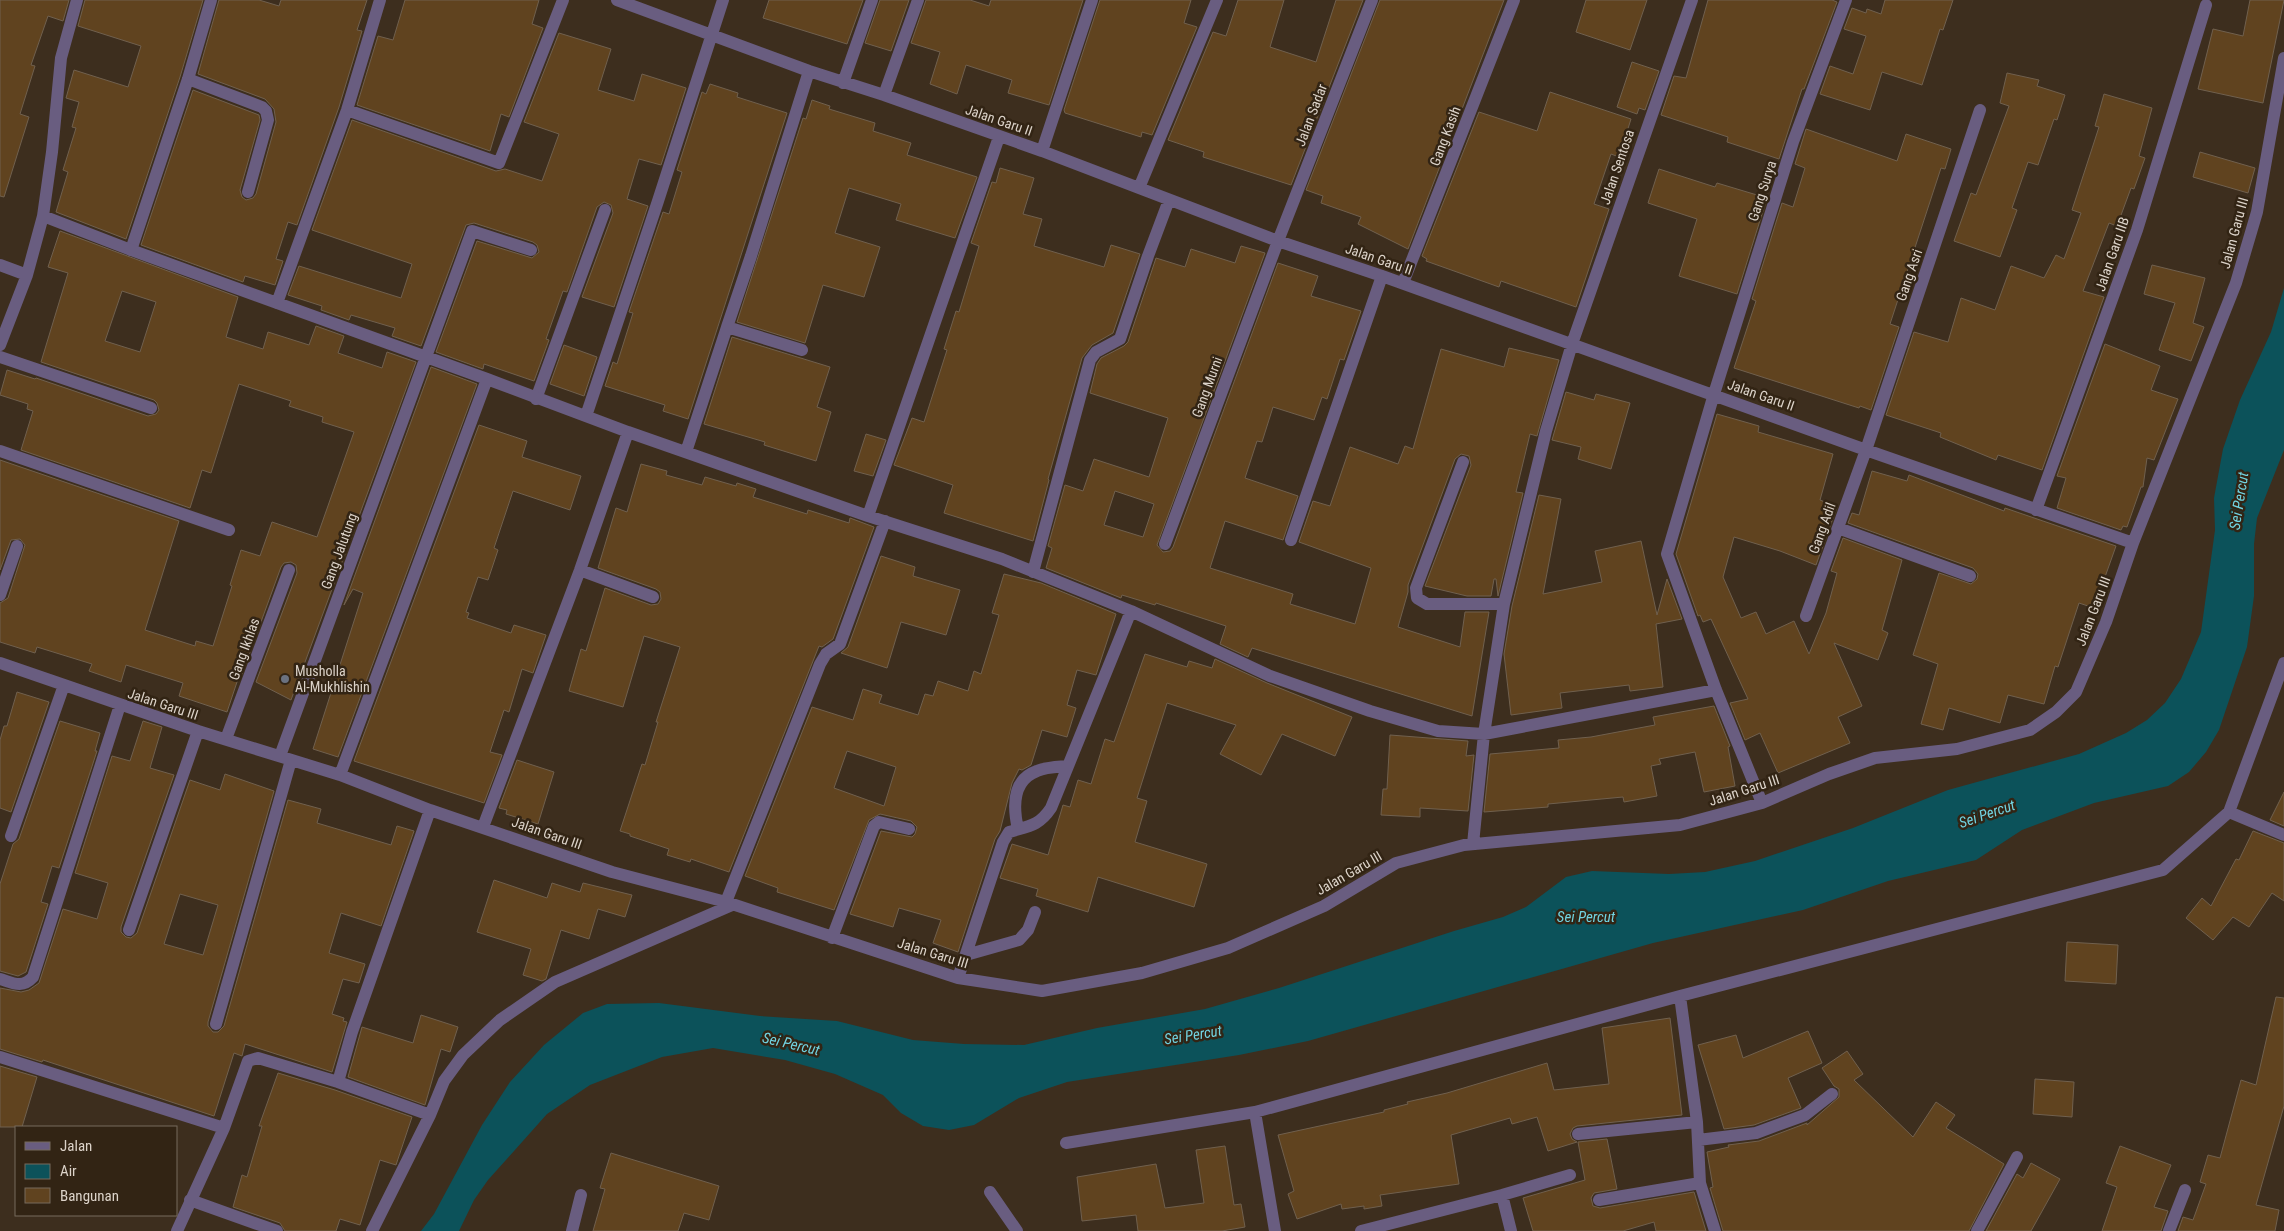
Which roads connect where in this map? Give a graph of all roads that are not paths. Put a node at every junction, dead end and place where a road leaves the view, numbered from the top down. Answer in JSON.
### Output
{"nodes":[{"id":1,"x":77,"y":0,"type":"edge"},
{"id":2,"x":211,"y":0,"type":"edge"},
{"id":3,"x":380,"y":0,"type":"edge"},
{"id":4,"x":563,"y":0,"type":"edge"},
{"id":5,"x":617,"y":0,"type":"edge"},
{"id":6,"x":723,"y":0,"type":"edge"},
{"id":7,"x":872,"y":0,"type":"edge"},
{"id":8,"x":918,"y":0,"type":"edge"},
{"id":9,"x":1092,"y":0,"type":"edge"},
{"id":10,"x":1217,"y":0,"type":"edge"},
{"id":11,"x":1372,"y":0,"type":"edge"},
{"id":12,"x":1514,"y":0,"type":"edge"},
{"id":13,"x":1692,"y":0,"type":"edge"},
{"id":14,"x":1846,"y":0,"type":"edge"},
{"id":15,"x":2206,"y":5,"type":"dead end"},
{"id":16,"x":713,"y":34,"type":"junction"},
{"id":17,"x":2284,"y":58,"type":"edge"},
{"id":18,"x":809,"y":71,"type":"junction"},
{"id":19,"x":188,"y":79,"type":"junction"},
{"id":20,"x":843,"y":83,"type":"junction"},
{"id":21,"x":884,"y":94,"type":"junction"},
{"id":22,"x":346,"y":110,"type":"junction"},
{"id":23,"x":1980,"y":110,"type":"dead end"},
{"id":24,"x":999,"y":137,"type":"junction"},
{"id":25,"x":1042,"y":151,"type":"junction"},
{"id":26,"x":1139,"y":188,"type":"junction"},
{"id":27,"x":248,"y":192,"type":"dead end"},
{"id":28,"x":1169,"y":200,"type":"junction"},
{"id":29,"x":605,"y":210,"type":"dead end"},
{"id":30,"x":43,"y":216,"type":"junction"},
{"id":31,"x":1278,"y":241,"type":"junction"},
{"id":32,"x":131,"y":250,"type":"junction"},
{"id":33,"x":531,"y":250,"type":"dead end"},
{"id":34,"x":0,"y":265,"type":"edge"},
{"id":35,"x":27,"y":275,"type":"junction"},
{"id":36,"x":1382,"y":276,"type":"junction"},
{"id":37,"x":1403,"y":284,"type":"junction"},
{"id":38,"x":277,"y":303,"type":"junction"},
{"id":39,"x":727,"y":327,"type":"junction"},
{"id":40,"x":1572,"y":344,"type":"junction"},
{"id":41,"x":0,"y":345,"type":"edge"},
{"id":42,"x":802,"y":350,"type":"dead end"},
{"id":43,"x":0,"y":357,"type":"edge"},
{"id":44,"x":428,"y":357,"type":"junction"},
{"id":45,"x":487,"y":378,"type":"junction"},
{"id":46,"x":1714,"y":394,"type":"junction"},
{"id":47,"x":536,"y":399,"type":"junction"},
{"id":48,"x":151,"y":408,"type":"dead end"},
{"id":49,"x":586,"y":416,"type":"junction"},
{"id":50,"x":628,"y":432,"type":"junction"},
{"id":51,"x":1866,"y":450,"type":"junction"},
{"id":52,"x":0,"y":451,"type":"edge"},
{"id":53,"x":686,"y":452,"type":"junction"},
{"id":54,"x":1463,"y":462,"type":"dead end"},
{"id":55,"x":2036,"y":510,"type":"junction"},
{"id":56,"x":868,"y":516,"type":"junction"},
{"id":57,"x":885,"y":521,"type":"junction"},
{"id":58,"x":1838,"y":528,"type":"junction"},
{"id":59,"x":230,"y":530,"type":"dead end"},
{"id":60,"x":1291,"y":540,"type":"dead end"},
{"id":61,"x":2133,"y":543,"type":"junction"},
{"id":62,"x":1165,"y":544,"type":"dead end"},
{"id":63,"x":17,"y":546,"type":"dead end"},
{"id":64,"x":289,"y":570,"type":"dead end"},
{"id":65,"x":580,"y":570,"type":"junction"},
{"id":66,"x":1033,"y":572,"type":"junction"},
{"id":67,"x":1970,"y":576,"type":"dead end"},
{"id":68,"x":0,"y":595,"type":"edge"},
{"id":69,"x":653,"y":597,"type":"dead end"},
{"id":70,"x":1504,"y":604,"type":"junction"},
{"id":71,"x":1131,"y":611,"type":"junction"},
{"id":72,"x":1806,"y":616,"type":"dead end"},
{"id":73,"x":0,"y":663,"type":"edge"},
{"id":74,"x":2284,"y":666,"type":"edge"},
{"id":75,"x":64,"y":685,"type":"junction"},
{"id":76,"x":1716,"y":690,"type":"junction"},
{"id":77,"x":120,"y":705,"type":"junction"},
{"id":78,"x":198,"y":731,"type":"junction"},
{"id":79,"x":1484,"y":734,"type":"junction"},
{"id":80,"x":226,"y":739,"type":"junction"},
{"id":81,"x":285,"y":758,"type":"junction"},
{"id":82,"x":1068,"y":766,"type":"junction"},
{"id":83,"x":340,"y":775,"type":"junction"},
{"id":84,"x":1762,"y":803,"type":"junction"},
{"id":85,"x":430,"y":810,"type":"junction"},
{"id":86,"x":2229,"y":812,"type":"junction"},
{"id":87,"x":483,"y":827,"type":"junction"},
{"id":88,"x":909,"y":829,"type":"dead end"},
{"id":89,"x":1018,"y":829,"type":"junction"},
{"id":90,"x":11,"y":836,"type":"dead end"},
{"id":91,"x":2284,"y":836,"type":"edge"},
{"id":92,"x":1473,"y":844,"type":"junction"},
{"id":93,"x":729,"y":903,"type":"junction"},
{"id":94,"x":1034,"y":912,"type":"dead end"},
{"id":95,"x":129,"y":930,"type":"dead end"},
{"id":96,"x":832,"y":938,"type":"junction"},
{"id":97,"x":966,"y":955,"type":"junction"},
{"id":98,"x":958,"y":978,"type":"junction"},
{"id":99,"x":0,"y":979,"type":"edge"},
{"id":100,"x":1680,"y":996,"type":"junction"},
{"id":101,"x":216,"y":1024,"type":"dead end"},
{"id":102,"x":0,"y":1057,"type":"edge"},
{"id":103,"x":338,"y":1082,"type":"junction"},
{"id":104,"x":1832,"y":1094,"type":"dead end"},
{"id":105,"x":1254,"y":1112,"type":"junction"},
{"id":106,"x":430,"y":1114,"type":"junction"},
{"id":107,"x":1697,"y":1122,"type":"junction"},
{"id":108,"x":224,"y":1128,"type":"junction"},
{"id":109,"x":1578,"y":1134,"type":"dead end"},
{"id":110,"x":1698,"y":1140,"type":"junction"},
{"id":111,"x":1066,"y":1144,"type":"dead end"},
{"id":112,"x":2017,"y":1157,"type":"dead end"},
{"id":113,"x":1570,"y":1175,"type":"dead end"},
{"id":114,"x":1700,"y":1183,"type":"junction"},
{"id":115,"x":2185,"y":1190,"type":"dead end"},
{"id":116,"x":990,"y":1192,"type":"dead end"},
{"id":117,"x":581,"y":1195,"type":"dead end"},
{"id":118,"x":1502,"y":1195,"type":"junction"},
{"id":119,"x":190,"y":1200,"type":"junction"},
{"id":120,"x":1599,"y":1200,"type":"dead end"},
{"id":121,"x":177,"y":1231,"type":"edge"},
{"id":122,"x":277,"y":1231,"type":"edge"},
{"id":123,"x":372,"y":1231,"type":"edge"},
{"id":124,"x":572,"y":1231,"type":"edge"},
{"id":125,"x":1017,"y":1231,"type":"edge"},
{"id":126,"x":1275,"y":1231,"type":"edge"},
{"id":127,"x":1361,"y":1231,"type":"edge"},
{"id":128,"x":1511,"y":1231,"type":"edge"},
{"id":129,"x":1715,"y":1231,"type":"edge"},
{"id":130,"x":1977,"y":1231,"type":"edge"},
{"id":131,"x":2169,"y":1231,"type":"edge"}],
"edges":[{"from":1,"to":30,"type":"street"},
{"from":2,"to":19,"type":"street"},
{"from":3,"to":22,"type":"street"},
{"from":4,"to":22,"type":"street"},
{"from":5,"to":16,"type":"street","name":"Jalan Garu II"},
{"from":6,"to":16,"type":"street"},
{"from":7,"to":20,"type":"street"},
{"from":8,"to":21,"type":"street"},
{"from":9,"to":25,"type":"street"},
{"from":10,"to":26,"type":"street"},
{"from":11,"to":31,"type":"street","name":"Jalan Sadar"},
{"from":12,"to":37,"type":"street","name":"Gang Kasih"},
{"from":13,"to":40,"type":"street","name":"Jalan Sentosa"},
{"from":14,"to":46,"type":"street","name":"Gang Surya"},
{"from":15,"to":55,"type":"street","name":"Jalan Garu IIB"},
{"from":16,"to":18,"type":"street","name":"Jalan Garu II"},
{"from":16,"to":49,"type":"street"},
{"from":17,"to":61,"type":"street","name":"Jalan Garu III"},
{"from":18,"to":20,"type":"street","name":"Jalan Garu II"},
{"from":18,"to":39,"type":"street"},
{"from":19,"to":27,"type":"street"},
{"from":19,"to":32,"type":"street"},
{"from":20,"to":21,"type":"street","name":"Jalan Garu II"},
{"from":21,"to":24,"type":"street","name":"Jalan Garu II"},
{"from":22,"to":38,"type":"street"},
{"from":23,"to":51,"type":"street","name":"Gang Asri"},
{"from":24,"to":25,"type":"street","name":"Jalan Garu II"},
{"from":24,"to":56,"type":"street"},
{"from":25,"to":26,"type":"street","name":"Jalan Garu II"},
{"from":26,"to":28,"type":"street","name":"Jalan Garu II"},
{"from":28,"to":31,"type":"street","name":"Jalan Garu II"},
{"from":28,"to":66,"type":"street"},
{"from":29,"to":47,"type":"street"},
{"from":30,"to":32,"type":"street"},
{"from":30,"to":35,"type":"street"},
{"from":31,"to":36,"type":"street","name":"Jalan Garu II"},
{"from":31,"to":62,"type":"street","name":"Gang Murni"},
{"from":32,"to":38,"type":"street"},
{"from":33,"to":44,"type":"street","name":"Gang Jalutung"},
{"from":34,"to":35,"type":"street"},
{"from":35,"to":41,"type":"street"},
{"from":36,"to":37,"type":"street","name":"Jalan Garu II"},
{"from":36,"to":60,"type":"street"},
{"from":37,"to":40,"type":"street","name":"Jalan Garu II"},
{"from":38,"to":44,"type":"street"},
{"from":39,"to":42,"type":"street"},
{"from":39,"to":53,"type":"street"},
{"from":40,"to":46,"type":"street","name":"Jalan Garu II"},
{"from":40,"to":70,"type":"street","name":"Jalan Sentosa"},
{"from":43,"to":48,"type":"street"},
{"from":44,"to":45,"type":"street"},
{"from":44,"to":81,"type":"street","name":"Gang Jalutung"},
{"from":45,"to":47,"type":"street"},
{"from":45,"to":83,"type":"street"},
{"from":46,"to":51,"type":"street","name":"Jalan Garu II"},
{"from":46,"to":76,"type":"street","name":"Gang Surya"},
{"from":47,"to":49,"type":"street"},
{"from":49,"to":50,"type":"street"},
{"from":50,"to":53,"type":"street"},
{"from":50,"to":65,"type":"street"},
{"from":51,"to":55,"type":"street","name":"Jalan Garu II"},
{"from":51,"to":58,"type":"street","name":"Gang Adil"},
{"from":52,"to":59,"type":"street"},
{"from":53,"to":56,"type":"street"},
{"from":54,"to":70,"type":"street"},
{"from":55,"to":61,"type":"street","name":"Jalan Garu II"},
{"from":56,"to":57,"type":"street"},
{"from":57,"to":66,"type":"street"},
{"from":57,"to":93,"type":"street"},
{"from":58,"to":67,"type":"street"},
{"from":58,"to":72,"type":"street","name":"Gang Adil"},
{"from":61,"to":84,"type":"street","name":"Jalan Garu III"},
{"from":63,"to":68,"type":"street"},
{"from":64,"to":80,"type":"street","name":"Gang Ikhlas"},
{"from":65,"to":69,"type":"street"},
{"from":65,"to":87,"type":"street"},
{"from":66,"to":71,"type":"street"},
{"from":70,"to":79,"type":"street","name":"Jalan Sentosa"},
{"from":71,"to":79,"type":"street"},
{"from":71,"to":82,"type":"street"},
{"from":73,"to":75,"type":"street","name":"Jalan Garu III"},
{"from":74,"to":86,"type":"street"},
{"from":75,"to":77,"type":"street","name":"Jalan Garu III"},
{"from":75,"to":90,"type":"street"},
{"from":76,"to":79,"type":"street"},
{"from":76,"to":84,"type":"street","name":"Gang Surya"},
{"from":77,"to":78,"type":"street","name":"Jalan Garu III"},
{"from":77,"to":99,"type":"street"},
{"from":78,"to":80,"type":"street","name":"Jalan Garu III"},
{"from":78,"to":95,"type":"street"},
{"from":79,"to":92,"type":"street","name":"Jalan Sentosa"},
{"from":80,"to":81,"type":"street","name":"Jalan Garu III"},
{"from":81,"to":83,"type":"street","name":"Jalan Garu III"},
{"from":81,"to":101,"type":"street","name":"Gang Jalutung"},
{"from":82,"to":89,"type":"street"},
{"from":82,"to":89,"type":"street"},
{"from":83,"to":85,"type":"street","name":"Jalan Garu III"},
{"from":84,"to":92,"type":"street","name":"Jalan Garu III"},
{"from":85,"to":87,"type":"street","name":"Jalan Garu III"},
{"from":85,"to":103,"type":"street"},
{"from":86,"to":91,"type":"street"},
{"from":86,"to":100,"type":"street"},
{"from":87,"to":93,"type":"street","name":"Jalan Garu III"},
{"from":88,"to":96,"type":"street"},
{"from":89,"to":97,"type":"street"},
{"from":92,"to":98,"type":"street","name":"Jalan Garu III"},
{"from":93,"to":96,"type":"street","name":"Jalan Garu III"},
{"from":93,"to":106,"type":"street"},
{"from":94,"to":97,"type":"street"},
{"from":96,"to":98,"type":"street","name":"Jalan Garu III"},
{"from":97,"to":98,"type":"street"},
{"from":100,"to":105,"type":"street"},
{"from":100,"to":107,"type":"street"},
{"from":102,"to":108,"type":"street"},
{"from":103,"to":106,"type":"street"},
{"from":103,"to":108,"type":"street"},
{"from":104,"to":110,"type":"street"},
{"from":105,"to":111,"type":"street"},
{"from":105,"to":126,"type":"street"},
{"from":106,"to":123,"type":"street"},
{"from":107,"to":109,"type":"street"},
{"from":107,"to":110,"type":"street"},
{"from":108,"to":119,"type":"street"},
{"from":110,"to":114,"type":"street"},
{"from":112,"to":130,"type":"street"},
{"from":113,"to":118,"type":"street"},
{"from":114,"to":120,"type":"street"},
{"from":114,"to":129,"type":"street"},
{"from":115,"to":131,"type":"street"},
{"from":116,"to":125,"type":"street"},
{"from":117,"to":124,"type":"street"},
{"from":118,"to":127,"type":"street"},
{"from":118,"to":128,"type":"street"},
{"from":119,"to":121,"type":"street"},
{"from":119,"to":122,"type":"street"}]}
